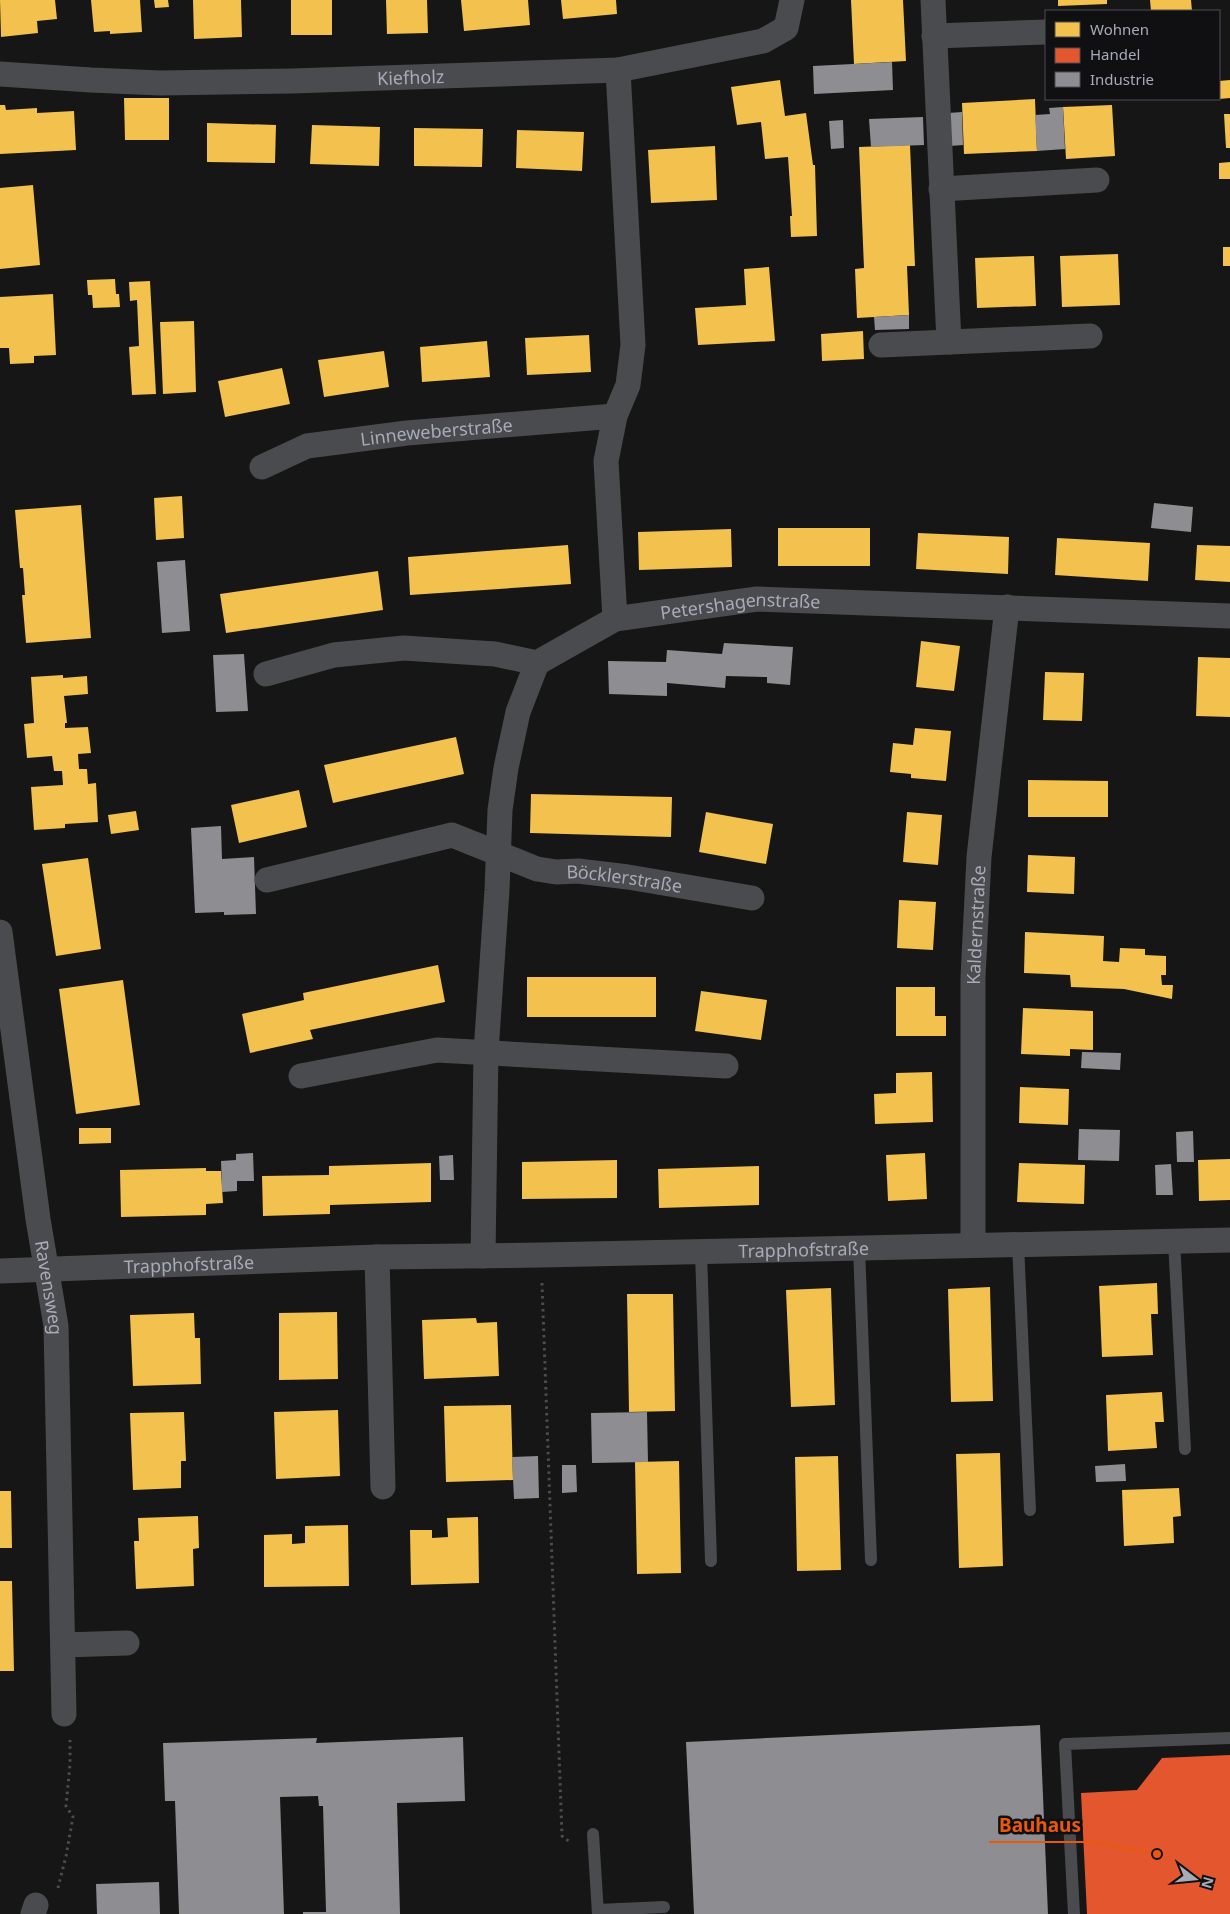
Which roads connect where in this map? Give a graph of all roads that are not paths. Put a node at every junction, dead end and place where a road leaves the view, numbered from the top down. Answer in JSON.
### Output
{"nodes":[{"id":1,"x":792,"y":0,"type":"edge"},
{"id":2,"x":933,"y":0,"type":"edge"},
{"id":3,"x":1045,"y":32,"type":"edge"},
{"id":4,"x":934,"y":36,"type":"junction"},
{"id":5,"x":618,"y":70,"type":"junction"},
{"id":6,"x":0,"y":74,"type":"edge"},
{"id":7,"x":1097,"y":180,"type":"dead end"},
{"id":8,"x":941,"y":189,"type":"junction"},
{"id":9,"x":1090,"y":336,"type":"dead end"},
{"id":10,"x":949,"y":342,"type":"junction"},
{"id":11,"x":881,"y":345,"type":"dead end"},
{"id":12,"x":615,"y":416,"type":"junction"},
{"id":13,"x":262,"y":467,"type":"dead end"},
{"id":14,"x":1007,"y":607,"type":"junction"},
{"id":15,"x":1230,"y":616,"type":"edge"},
{"id":16,"x":615,"y":619,"type":"junction"},
{"id":17,"x":537,"y":663,"type":"junction"},
{"id":18,"x":266,"y":674,"type":"dead end"},
{"id":19,"x":498,"y":854,"type":"junction"},
{"id":20,"x":267,"y":880,"type":"dead end"},
{"id":21,"x":752,"y":898,"type":"dead end"},
{"id":22,"x":0,"y":932,"type":"edge"},
{"id":23,"x":486,"y":1052,"type":"junction"},
{"id":24,"x":726,"y":1066,"type":"dead end"},
{"id":25,"x":301,"y":1076,"type":"dead end"},
{"id":26,"x":1230,"y":1240,"type":"edge"},
{"id":27,"x":1174,"y":1241,"type":"junction"},
{"id":28,"x":1018,"y":1244,"type":"junction"},
{"id":29,"x":973,"y":1245,"type":"junction"},
{"id":30,"x":860,"y":1248,"type":"junction"},
{"id":31,"x":701,"y":1252,"type":"junction"},
{"id":32,"x":483,"y":1256,"type":"junction"},
{"id":33,"x":377,"y":1257,"type":"junction"},
{"id":34,"x":47,"y":1270,"type":"junction"},
{"id":35,"x":0,"y":1271,"type":"edge"},
{"id":36,"x":1185,"y":1449,"type":"dead end"},
{"id":37,"x":383,"y":1487,"type":"dead end"},
{"id":38,"x":1030,"y":1510,"type":"dead end"},
{"id":39,"x":710,"y":1560,"type":"dead end"},
{"id":40,"x":871,"y":1560,"type":"dead end"},
{"id":41,"x":127,"y":1643,"type":"dead end"},
{"id":42,"x":63,"y":1645,"type":"junction"},
{"id":43,"x":64,"y":1714,"type":"road end"},
{"id":44,"x":1230,"y":1738,"type":"edge"},
{"id":45,"x":593,"y":1834,"type":"dead end"},
{"id":46,"x":664,"y":1906,"type":"dead end"},
{"id":47,"x":598,"y":1912,"type":"edge"},
{"id":48,"x":1074,"y":1914,"type":"edge"}],
"edges":[{"from":1,"to":5,"type":"street","name":"Kiefholz"},
{"from":2,"to":4,"type":"street"},
{"from":3,"to":4,"type":"street"},
{"from":4,"to":8,"type":"street"},
{"from":5,"to":6,"type":"street","name":"Kiefholz"},
{"from":5,"to":12,"type":"street"},
{"from":7,"to":8,"type":"street"},
{"from":8,"to":10,"type":"street"},
{"from":9,"to":10,"type":"street"},
{"from":10,"to":11,"type":"street"},
{"from":12,"to":13,"type":"street","name":"Linneweberstraße"},
{"from":12,"to":16,"type":"street"},
{"from":14,"to":15,"type":"street","name":"Petershagenstraße"},
{"from":14,"to":16,"type":"street","name":"Petershagenstraße"},
{"from":14,"to":29,"type":"street","name":"Kaldernstraße"},
{"from":16,"to":17,"type":"street","name":"Petershagenstraße"},
{"from":17,"to":18,"type":"street"},
{"from":17,"to":19,"type":"street"},
{"from":19,"to":20,"type":"street","name":"Böcklerstraße"},
{"from":19,"to":21,"type":"street","name":"Böcklerstraße"},
{"from":19,"to":23,"type":"street"},
{"from":22,"to":34,"type":"street","name":"Ravensweg"},
{"from":23,"to":24,"type":"street"},
{"from":23,"to":25,"type":"street"},
{"from":23,"to":32,"type":"street"},
{"from":26,"to":27,"type":"street","name":"Trapphofstraße"},
{"from":27,"to":28,"type":"street","name":"Trapphofstraße"},
{"from":27,"to":36,"type":"lane"},
{"from":28,"to":29,"type":"street","name":"Trapphofstraße"},
{"from":28,"to":38,"type":"lane"},
{"from":29,"to":30,"type":"street","name":"Trapphofstraße"},
{"from":30,"to":31,"type":"street","name":"Trapphofstraße"},
{"from":30,"to":40,"type":"lane"},
{"from":31,"to":32,"type":"street","name":"Trapphofstraße"},
{"from":31,"to":39,"type":"lane"},
{"from":32,"to":33,"type":"street","name":"Trapphofstraße"},
{"from":33,"to":34,"type":"street","name":"Trapphofstraße"},
{"from":33,"to":37,"type":"street"},
{"from":34,"to":35,"type":"street","name":"Trapphofstraße"},
{"from":34,"to":42,"type":"street","name":"Ravensweg"},
{"from":41,"to":42,"type":"street"},
{"from":42,"to":43,"type":"street","name":"Ravensweg"},
{"from":44,"to":48,"type":"lane"},
{"from":45,"to":47,"type":"lane"},
{"from":46,"to":47,"type":"lane"}]}
